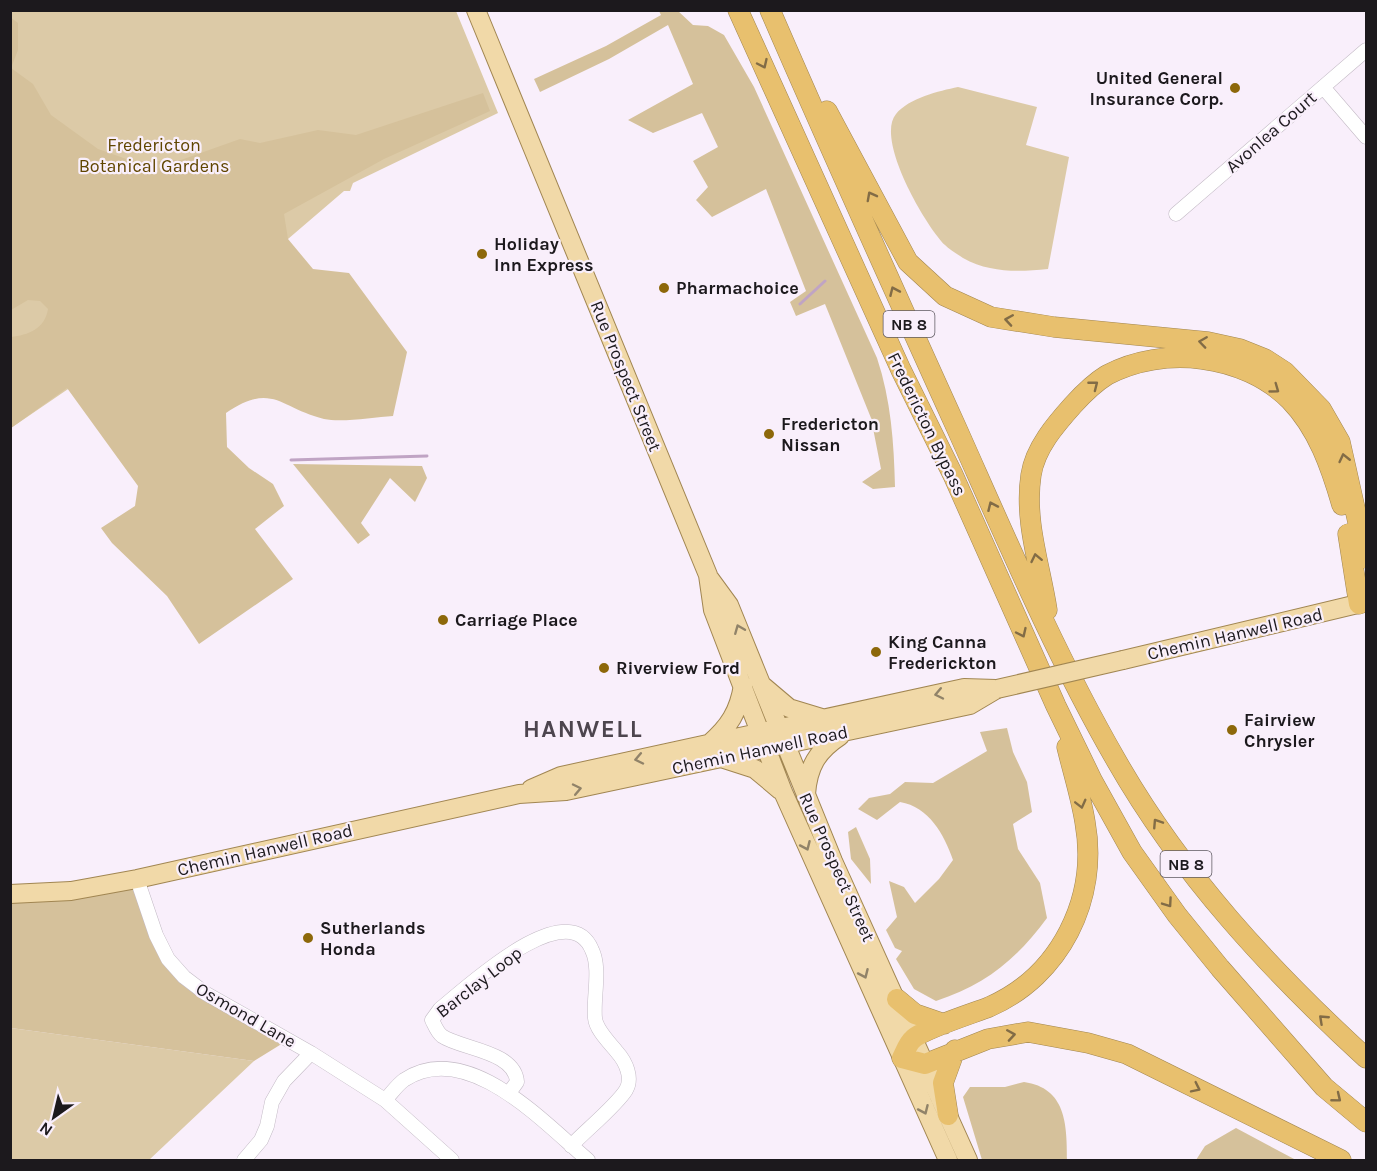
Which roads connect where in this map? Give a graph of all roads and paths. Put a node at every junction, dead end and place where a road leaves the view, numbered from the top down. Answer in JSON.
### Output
{"nodes":[{"id":1,"x":476,"y":10,"type":"edge"},
{"id":2,"x":738,"y":10,"type":"edge"},
{"id":3,"x":772,"y":10,"type":"edge"},
{"id":4,"x":1366,"y":50,"type":"edge"},
{"id":5,"x":1323,"y":87,"type":"junction"},
{"id":6,"x":1366,"y":137,"type":"edge"},
{"id":7,"x":1176,"y":214,"type":"dead end"},
{"id":8,"x":1363,"y":524,"type":"edge"},
{"id":9,"x":1366,"y":558,"type":"edge"},
{"id":10,"x":1363,"y":603,"type":"edge"},
{"id":11,"x":1050,"y":636,"type":"junction"},
{"id":12,"x":752,"y":684,"type":"junction"},
{"id":13,"x":997,"y":689,"type":"junction"},
{"id":14,"x":1056,"y":706,"type":"junction"},
{"id":15,"x":826,"y":719,"type":"junction"},
{"id":16,"x":846,"y":732,"type":"junction"},
{"id":17,"x":773,"y":739,"type":"junction"},
{"id":18,"x":714,"y":751,"type":"junction"},
{"id":19,"x":783,"y":792,"type":"junction"},
{"id":20,"x":806,"y":796,"type":"junction"},
{"id":21,"x":137,"y":879,"type":"junction"},
{"id":22,"x":10,"y":894,"type":"edge"},
{"id":23,"x":897,"y":999,"type":"junction"},
{"id":24,"x":944,"y":1024,"type":"junction"},
{"id":25,"x":914,"y":1038,"type":"junction"},
{"id":26,"x":955,"y":1050,"type":"junction"},
{"id":27,"x":311,"y":1053,"type":"junction"},
{"id":28,"x":902,"y":1058,"type":"junction"},
{"id":29,"x":1366,"y":1058,"type":"edge"},
{"id":30,"x":925,"y":1064,"type":"junction"},
{"id":31,"x":509,"y":1094,"type":"junction"},
{"id":32,"x":385,"y":1100,"type":"junction"},
{"id":33,"x":948,"y":1115,"type":"junction"},
{"id":34,"x":1366,"y":1122,"type":"edge"},
{"id":35,"x":571,"y":1146,"type":"junction"},
{"id":36,"x":244,"y":1161,"type":"edge"},
{"id":37,"x":452,"y":1161,"type":"edge"},
{"id":38,"x":588,"y":1161,"type":"edge"},
{"id":39,"x":948,"y":1161,"type":"edge"},
{"id":40,"x":968,"y":1161,"type":"edge"},
{"id":41,"x":1341,"y":1161,"type":"edge"}],
"edges":[{"from":1,"to":12,"type":"main road","name":"Rue Prospect Street"},
{"from":2,"to":14,"type":"highway","name":"Fredericton Bypass","number":"NB 8","one_way":true},
{"from":8,"to":3,"type":"highway","one_way":true},
{"from":11,"to":3,"type":"highway","name":"Fredericton Bypass","number":"NB 8","one_way":true},
{"from":4,"to":5,"type":"street","name":"Avonlea Court"},
{"from":5,"to":6,"type":"street"},
{"from":5,"to":7,"type":"street","name":"Avonlea Court"},
{"from":8,"to":9,"type":"highway"},
{"from":11,"to":10,"type":"highway","one_way":true},
{"from":10,"to":13,"type":"main road","name":"Chemin Hanwell Road","bridge":true},
{"from":29,"to":11,"type":"highway","number":"NB 8","one_way":true},
{"from":12,"to":15,"type":"main road"},
{"from":12,"to":17,"type":"main road","name":"Rue Prospect Street"},
{"from":12,"to":18,"type":"main road"},
{"from":13,"to":15,"type":"main road","name":"Chemin Hanwell Road","one_way":true},
{"from":13,"to":16,"type":"main road","name":"Chemin Hanwell Road"},
{"from":14,"to":24,"type":"highway","one_way":true},
{"from":14,"to":34,"type":"highway","number":"NB 8","one_way":true},
{"from":15,"to":17,"type":"main road","name":"Chemin Hanwell Road"},
{"from":16,"to":17,"type":"main road","name":"Chemin Hanwell Road"},
{"from":16,"to":20,"type":"main road"},
{"from":17,"to":18,"type":"main road","name":"Chemin Hanwell Road"},
{"from":17,"to":19,"type":"main road","name":"Rue Prospect Street"},
{"from":17,"to":20,"type":"main road","name":"Rue Prospect Street"},
{"from":18,"to":19,"type":"main road"},
{"from":18,"to":21,"type":"main road","name":"Chemin Hanwell Road"},
{"from":19,"to":28,"type":"main road","name":"Rue Prospect Street","one_way":true},
{"from":20,"to":23,"type":"main road","name":"Rue Prospect Street"},
{"from":21,"to":22,"type":"main road","name":"Chemin Hanwell Road"},
{"from":21,"to":27,"type":"street","name":"Osmond Lane"},
{"from":23,"to":24,"type":"highway"},
{"from":23,"to":25,"type":"main road","name":"Rue Prospect Street"},
{"from":24,"to":25,"type":"highway"},
{"from":25,"to":28,"type":"highway"},
{"from":25,"to":30,"type":"main road","name":"Rue Prospect Street"},
{"from":26,"to":30,"type":"highway"},
{"from":26,"to":33,"type":"highway"},
{"from":26,"to":41,"type":"highway","one_way":true},
{"from":27,"to":32,"type":"street","name":"Osmond Lane"},
{"from":27,"to":36,"type":"street","name":"Osmond Lane"},
{"from":28,"to":30,"type":"highway"},
{"from":28,"to":39,"type":"main road","name":"Rue Prospect Street","one_way":true},
{"from":30,"to":33,"type":"main road","name":"Rue Prospect Street"},
{"from":31,"to":32,"type":"street"},
{"from":31,"to":35,"type":"street"},
{"from":31,"to":35,"type":"street","name":"Barclay Loop"},
{"from":32,"to":37,"type":"street","name":"Osmond Lane"},
{"from":33,"to":40,"type":"main road","name":"Rue Prospect Street"},
{"from":35,"to":38,"type":"street"}]}
